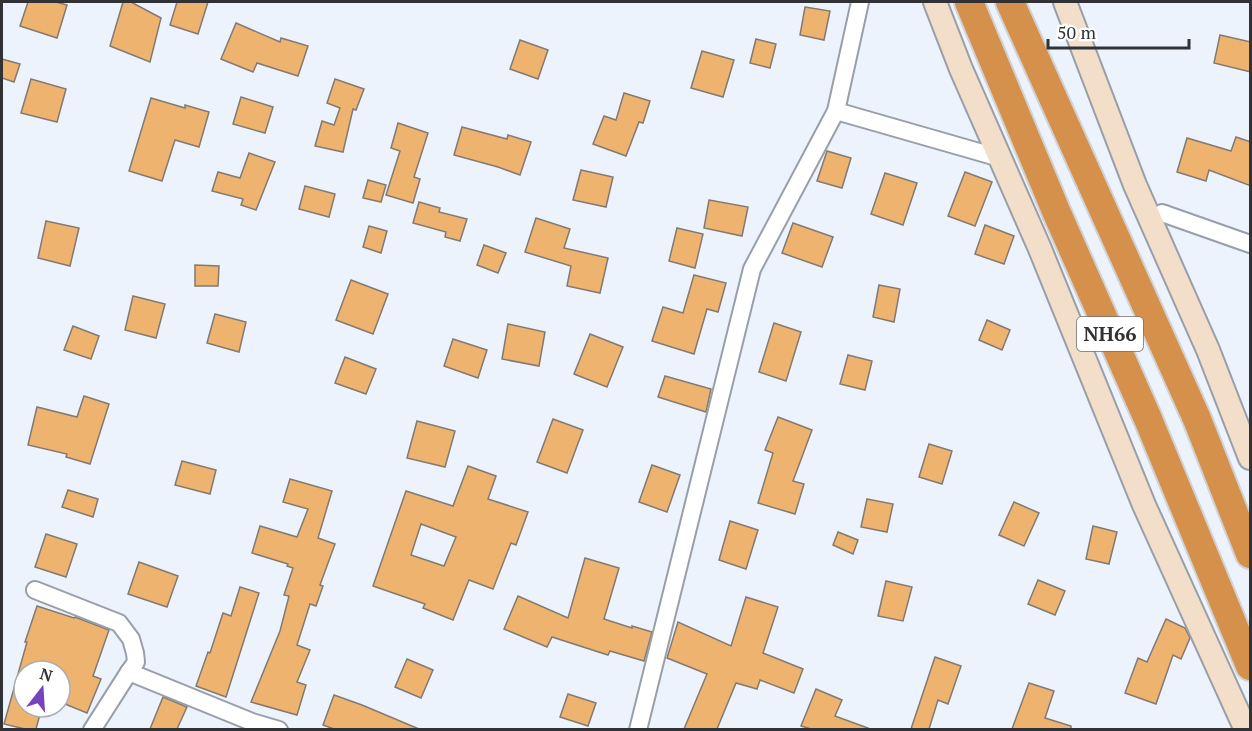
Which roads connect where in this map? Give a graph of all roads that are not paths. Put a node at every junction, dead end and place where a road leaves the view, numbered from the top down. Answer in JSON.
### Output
{"nodes":[{"id":1,"x":860,"y":2,"type":"edge"},
{"id":2,"x":935,"y":2,"type":"edge"},
{"id":3,"x":969,"y":2,"type":"edge"},
{"id":4,"x":1010,"y":2,"type":"edge"},
{"id":5,"x":1065,"y":2,"type":"edge"},
{"id":6,"x":836,"y":111,"type":"junction"},
{"id":7,"x":1000,"y":158,"type":"junction"},
{"id":8,"x":1162,"y":213,"type":"dead end"},
{"id":9,"x":1251,"y":243,"type":"edge"},
{"id":10,"x":1251,"y":458,"type":"edge"},
{"id":11,"x":1251,"y":554,"type":"edge"},
{"id":12,"x":35,"y":590,"type":"dead end"},
{"id":13,"x":1251,"y":666,"type":"edge"},
{"id":14,"x":129,"y":672,"type":"junction"},
{"id":15,"x":92,"y":729,"type":"edge"},
{"id":16,"x":279,"y":729,"type":"edge"},
{"id":17,"x":638,"y":729,"type":"edge"},
{"id":18,"x":1246,"y":729,"type":"edge"}],
"edges":[{"from":1,"to":6,"type":"street"},
{"from":2,"to":7,"type":"street"},
{"from":3,"to":13,"type":"highway","number":"NH66"},
{"from":4,"to":11,"type":"highway","number":"NH66"},
{"from":5,"to":10,"type":"street"},
{"from":6,"to":7,"type":"street"},
{"from":6,"to":17,"type":"street"},
{"from":7,"to":18,"type":"street"},
{"from":8,"to":9,"type":"street"},
{"from":12,"to":14,"type":"street"},
{"from":14,"to":15,"type":"street"},
{"from":14,"to":16,"type":"street"}]}
